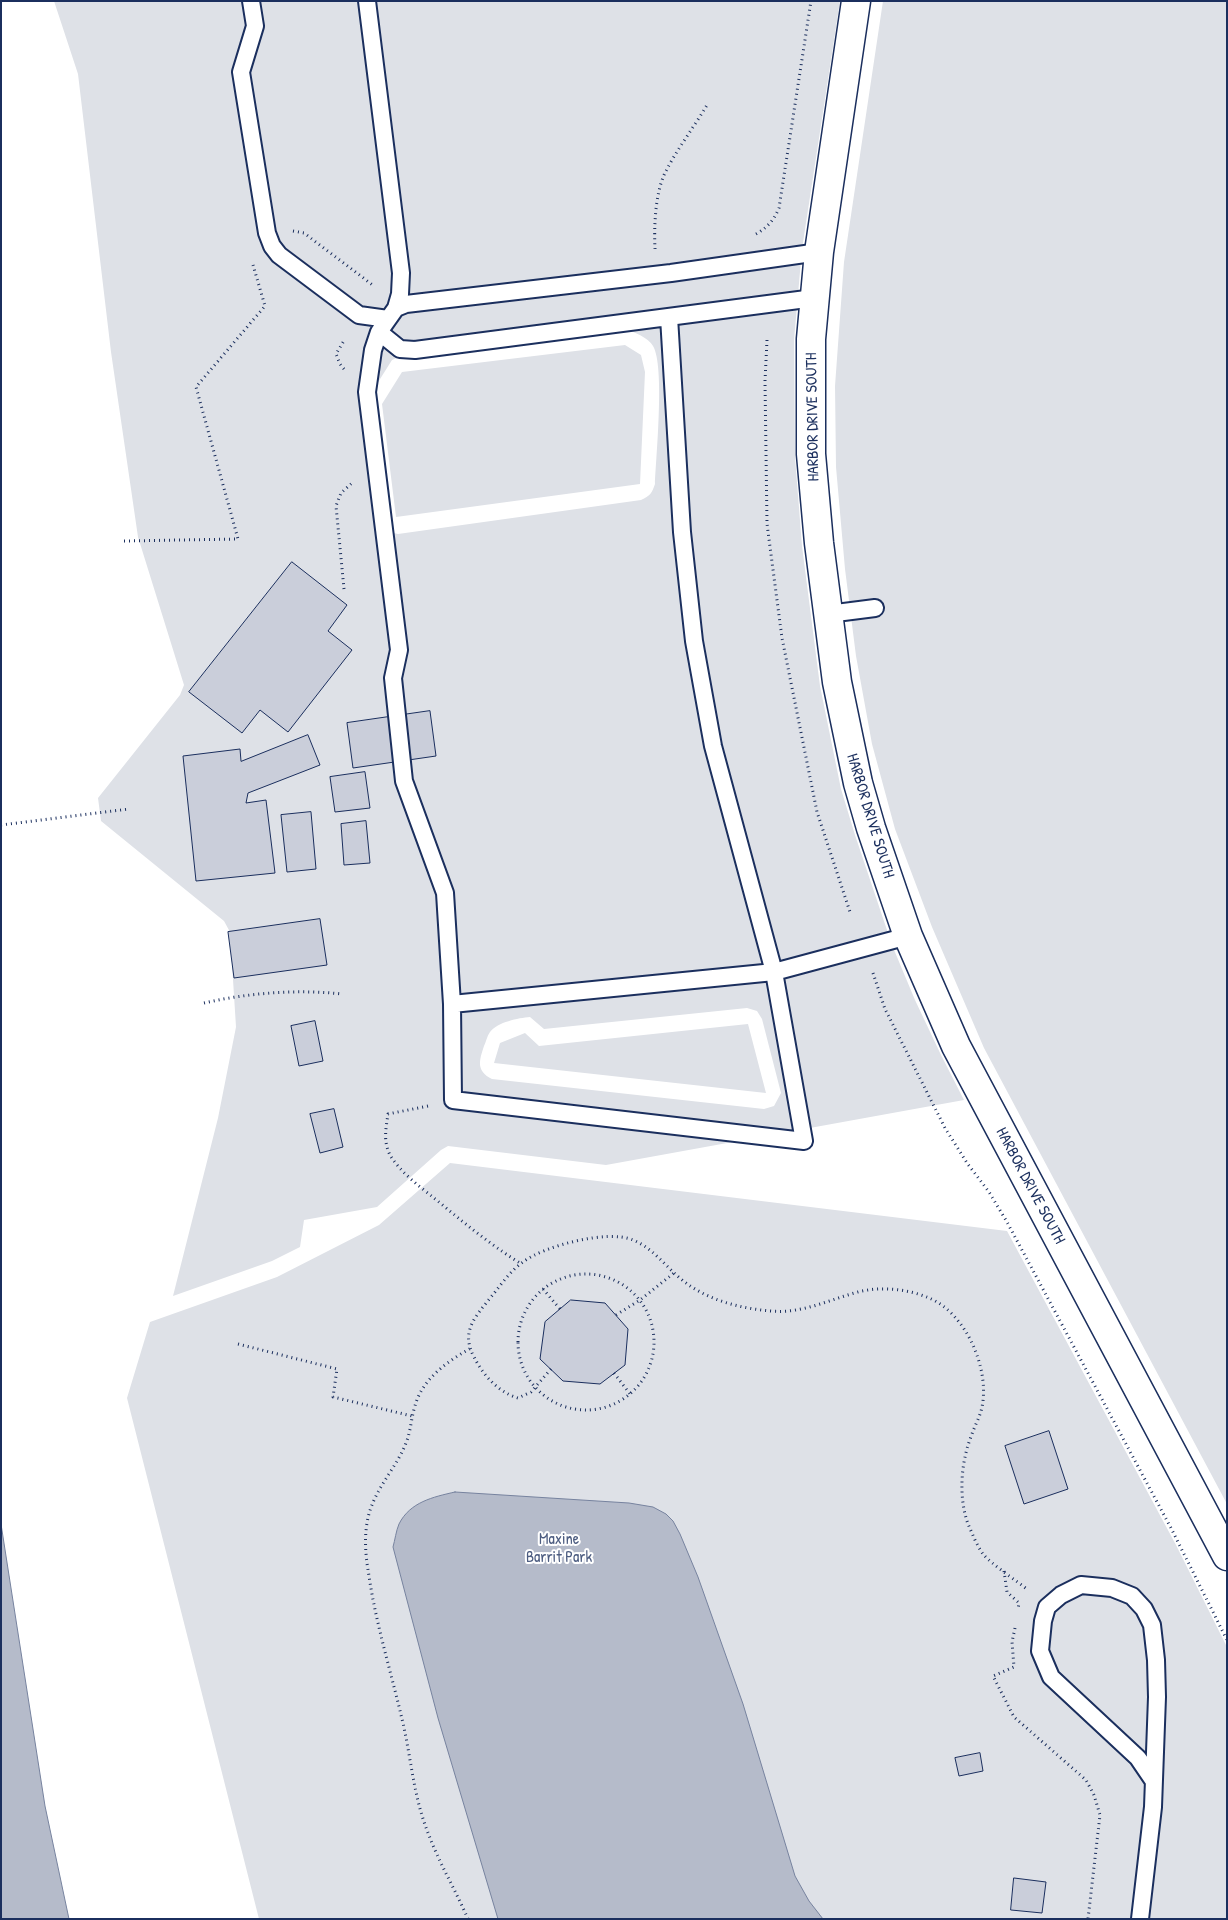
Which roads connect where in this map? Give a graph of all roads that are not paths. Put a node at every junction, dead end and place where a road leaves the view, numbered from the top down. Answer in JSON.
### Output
{"nodes":[{"id":1,"x":251,"y":1,"type":"edge"},
{"id":2,"x":368,"y":1,"type":"edge"},
{"id":3,"x":856,"y":1,"type":"edge"},
{"id":4,"x":818,"y":252,"type":"junction"},
{"id":5,"x":814,"y":298,"type":"junction"},
{"id":6,"x":670,"y":317,"type":"junction"},
{"id":7,"x":388,"y":320,"type":"junction"},
{"id":8,"x":874,"y":608,"type":"dead end"},
{"id":9,"x":828,"y":614,"type":"junction"},
{"id":10,"x":908,"y":936,"type":"junction"},
{"id":11,"x":774,"y":972,"type":"junction"},
{"id":12,"x":452,"y":1004,"type":"junction"},
{"id":13,"x":1227,"y":1556,"type":"edge"},
{"id":14,"x":1154,"y":1780,"type":"junction"},
{"id":15,"x":1140,"y":1919,"type":"edge"}],
"edges":[{"from":1,"to":7,"type":"lane"},
{"from":2,"to":7,"type":"lane"},
{"from":3,"to":4,"type":"street","name":"HARBOR DRIVE SOUTH"},
{"from":4,"to":5,"type":"street","name":"HARBOR DRIVE SOUTH"},
{"from":4,"to":7,"type":"lane"},
{"from":5,"to":6,"type":"lane"},
{"from":5,"to":9,"type":"street","name":"HARBOR DRIVE SOUTH"},
{"from":6,"to":7,"type":"lane"},
{"from":6,"to":11,"type":"lane"},
{"from":7,"to":12,"type":"lane"},
{"from":8,"to":9,"type":"lane"},
{"from":9,"to":10,"type":"street","name":"HARBOR DRIVE SOUTH"},
{"from":10,"to":11,"type":"lane"},
{"from":10,"to":13,"type":"street","name":"HARBOR DRIVE SOUTH"},
{"from":11,"to":12,"type":"lane"},
{"from":11,"to":12,"type":"lane"},
{"from":14,"to":14,"type":"lane"},
{"from":14,"to":15,"type":"lane"}]}
